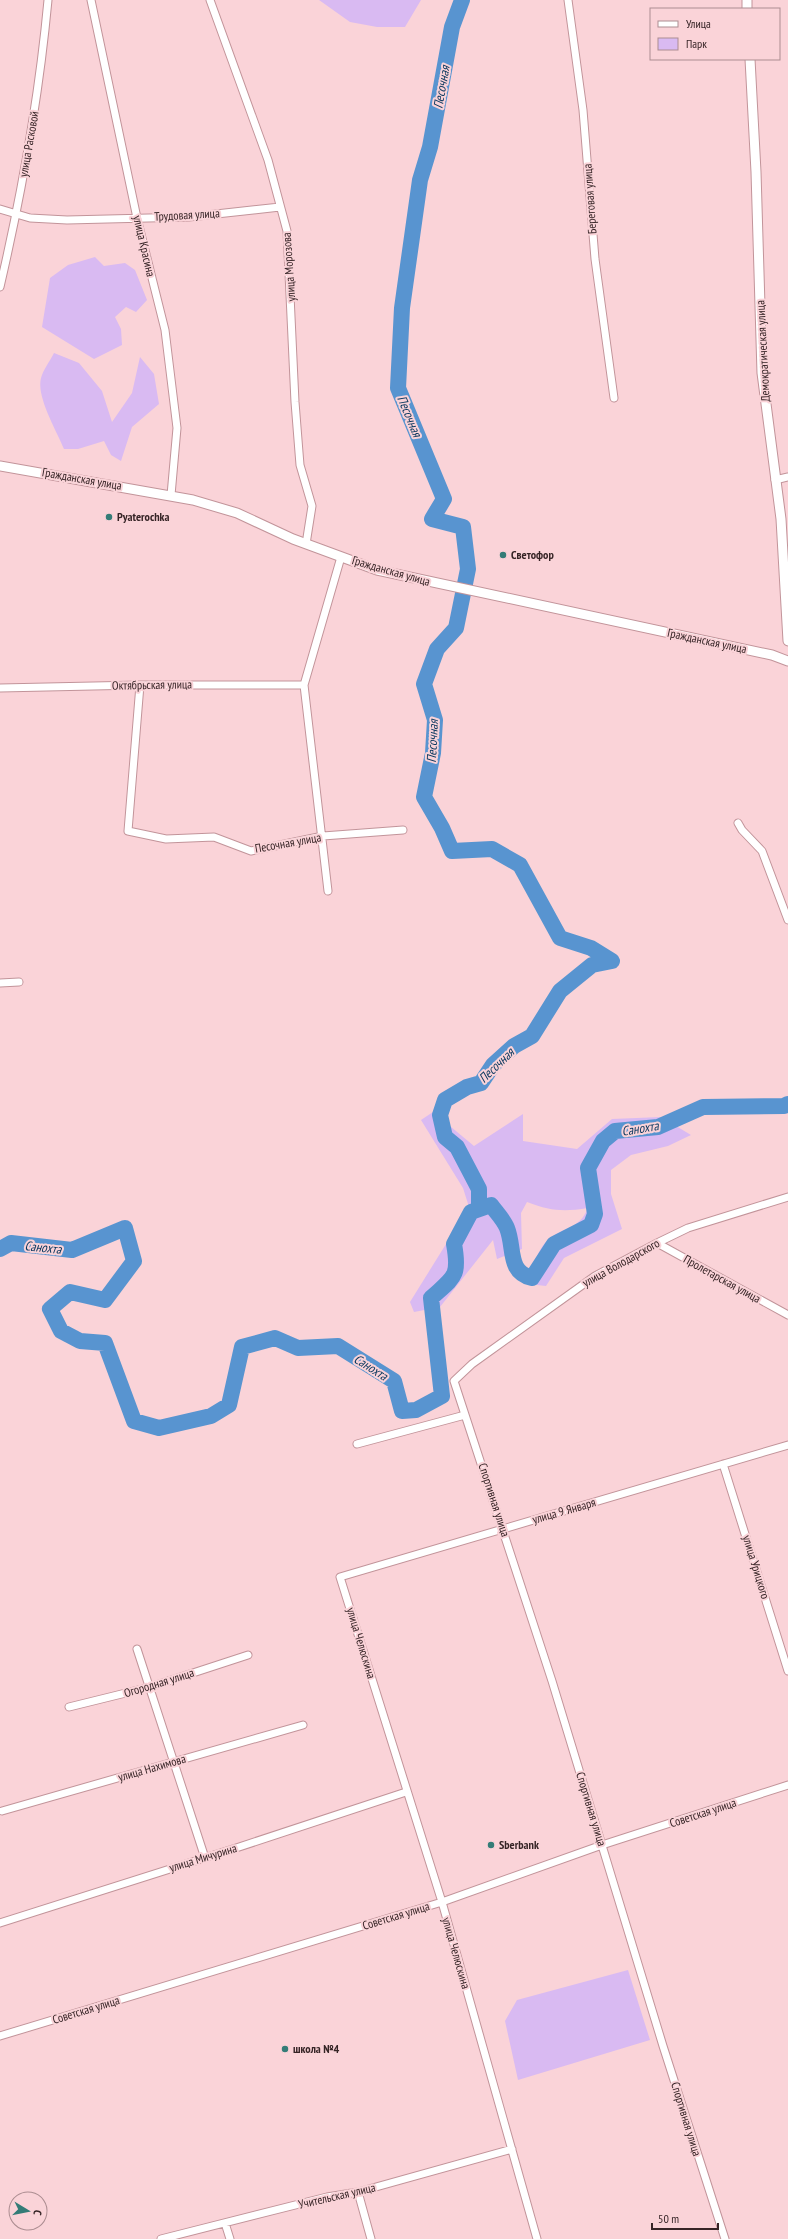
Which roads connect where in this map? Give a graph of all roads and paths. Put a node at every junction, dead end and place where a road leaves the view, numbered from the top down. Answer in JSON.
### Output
{"nodes":[{"id":1,"x":48,"y":0,"type":"edge"},
{"id":2,"x":90,"y":0,"type":"edge"},
{"id":3,"x":210,"y":0,"type":"edge"},
{"id":4,"x":568,"y":0,"type":"edge"},
{"id":5,"x":750,"y":60,"type":"edge"},
{"id":6,"x":280,"y":207,"type":"junction"},
{"id":7,"x":0,"y":209,"type":"edge"},
{"id":8,"x":17,"y":213,"type":"junction"},
{"id":9,"x":137,"y":218,"type":"junction"},
{"id":10,"x":0,"y":287,"type":"edge"},
{"id":11,"x":614,"y":398,"type":"dead end"},
{"id":12,"x":0,"y":466,"type":"edge"},
{"id":13,"x":788,"y":477,"type":"edge"},
{"id":14,"x":775,"y":480,"type":"junction"},
{"id":15,"x":170,"y":495,"type":"junction"},
{"id":16,"x":306,"y":544,"type":"junction"},
{"id":17,"x":786,"y":554,"type":"edge"},
{"id":18,"x":341,"y":557,"type":"junction"},
{"id":19,"x":788,"y":641,"type":"edge"},
{"id":20,"x":788,"y":661,"type":"edge"},
{"id":21,"x":140,"y":685,"type":"junction"},
{"id":22,"x":304,"y":685,"type":"junction"},
{"id":23,"x":0,"y":688,"type":"edge"},
{"id":24,"x":738,"y":823,"type":"dead end"},
{"id":25,"x":403,"y":830,"type":"dead end"},
{"id":26,"x":323,"y":836,"type":"junction"},
{"id":27,"x":328,"y":891,"type":"dead end"},
{"id":28,"x":788,"y":920,"type":"edge"},
{"id":29,"x":19,"y":982,"type":"dead end"},
{"id":30,"x":0,"y":983,"type":"edge"},
{"id":31,"x":788,"y":1196,"type":"edge"},
{"id":32,"x":657,"y":1243,"type":"junction"},
{"id":33,"x":788,"y":1315,"type":"edge"},
{"id":34,"x":454,"y":1381,"type":"joint"},
{"id":35,"x":465,"y":1415,"type":"junction"},
{"id":36,"x":357,"y":1444,"type":"dead end"},
{"id":37,"x":788,"y":1444,"type":"edge"},
{"id":38,"x":723,"y":1464,"type":"junction"},
{"id":39,"x":503,"y":1528,"type":"junction"},
{"id":40,"x":340,"y":1577,"type":"joint"},
{"id":41,"x":137,"y":1649,"type":"dead end"},
{"id":42,"x":248,"y":1655,"type":"dead end"},
{"id":43,"x":788,"y":1670,"type":"edge"},
{"id":44,"x":150,"y":1687,"type":"junction"},
{"id":45,"x":69,"y":1707,"type":"dead end"},
{"id":46,"x":303,"y":1725,"type":"dead end"},
{"id":47,"x":174,"y":1762,"type":"junction"},
{"id":48,"x":788,"y":1786,"type":"edge"},
{"id":49,"x":406,"y":1792,"type":"junction"},
{"id":50,"x":2,"y":1811,"type":"dead end"},
{"id":51,"x":602,"y":1845,"type":"junction"},
{"id":52,"x":205,"y":1858,"type":"junction"},
{"id":53,"x":442,"y":1902,"type":"junction"},
{"id":54,"x":0,"y":1923,"type":"edge"},
{"id":55,"x":0,"y":2036,"type":"edge"},
{"id":56,"x":512,"y":2149,"type":"junction"},
{"id":57,"x":358,"y":2192,"type":"junction"},
{"id":58,"x":225,"y":2223,"type":"junction"},
{"id":59,"x":161,"y":2239,"type":"edge"},
{"id":60,"x":230,"y":2239,"type":"edge"},
{"id":61,"x":371,"y":2239,"type":"edge"},
{"id":62,"x":537,"y":2239,"type":"edge"},
{"id":63,"x":725,"y":2239,"type":"edge"}],
"edges":[{"from":1,"to":8,"type":"street","name":"улица Расковой"},
{"from":2,"to":9,"type":"street","name":"улица Красина"},
{"from":3,"to":6,"type":"street","name":"улица Морозова"},
{"from":4,"to":11,"type":"street","name":"Береговая улица"},
{"from":5,"to":14,"type":"street","name":"Демократическая улица"},
{"from":6,"to":9,"type":"street","name":"Трудовая улица"},
{"from":6,"to":16,"type":"street","name":"улица Морозова"},
{"from":7,"to":8,"type":"street","name":"Трудовая улица"},
{"from":8,"to":9,"type":"street","name":"Трудовая улица"},
{"from":8,"to":10,"type":"street","name":"улица Расковой"},
{"from":9,"to":15,"type":"street","name":"улица Красина"},
{"from":12,"to":15,"type":"street","name":"Гражданская улица"},
{"from":13,"to":14,"type":"street"},
{"from":14,"to":17,"type":"street","name":"Демократическая улица"},
{"from":15,"to":16,"type":"street","name":"Гражданская улица"},
{"from":16,"to":18,"type":"street","name":"Гражданская улица"},
{"from":17,"to":19,"type":"street","name":"Демократическая улица"},
{"from":18,"to":20,"type":"street","name":"Гражданская улица"},
{"from":18,"to":22,"type":"street"},
{"from":21,"to":22,"type":"street","name":"Октябрьская улица"},
{"from":21,"to":23,"type":"street","name":"Октябрьская улица"},
{"from":21,"to":26,"type":"street","name":"Песочная улица"},
{"from":22,"to":26,"type":"street"},
{"from":24,"to":28,"type":"street"},
{"from":25,"to":26,"type":"street","name":"Песочная улица"},
{"from":26,"to":27,"type":"street"},
{"from":29,"to":30,"type":"street"},
{"from":31,"to":32,"type":"street","name":"улица Володарского"},
{"from":32,"to":33,"type":"street","name":"Пролетарская улица"},
{"from":32,"to":34,"type":"street","name":"улица Володарского"},
{"from":34,"to":35,"type":"street","name":"Спортивная улица"},
{"from":35,"to":36,"type":"street"},
{"from":35,"to":39,"type":"street","name":"Спортивная улица"},
{"from":37,"to":38,"type":"street","name":"улица 9 Января"},
{"from":38,"to":39,"type":"street","name":"улица 9 Января"},
{"from":38,"to":43,"type":"street","name":"улица Урицкого"},
{"from":39,"to":40,"type":"street","name":"улица 9 Января"},
{"from":39,"to":51,"type":"street","name":"Спортивная улица"},
{"from":40,"to":49,"type":"street","name":"улица Челюскина"},
{"from":41,"to":44,"type":"street"},
{"from":42,"to":44,"type":"street","name":"Огородная улица"},
{"from":44,"to":45,"type":"street","name":"Огородная улица"},
{"from":44,"to":47,"type":"street"},
{"from":46,"to":47,"type":"street","name":"улица Нахимова"},
{"from":47,"to":50,"type":"street","name":"улица Нахимова"},
{"from":47,"to":52,"type":"street"},
{"from":48,"to":51,"type":"street","name":"Советская улица"},
{"from":49,"to":52,"type":"street","name":"улица Мичурина"},
{"from":49,"to":53,"type":"street","name":"улица Челюскина"},
{"from":51,"to":53,"type":"street","name":"Советская улица"},
{"from":51,"to":63,"type":"street","name":"Спортивная улица"},
{"from":52,"to":54,"type":"street","name":"улица Мичурина"},
{"from":53,"to":55,"type":"street","name":"Советская улица"},
{"from":53,"to":56,"type":"street","name":"улица Челюскина"},
{"from":56,"to":57,"type":"street","name":"Учительская улица"},
{"from":56,"to":62,"type":"street","name":"улица Челюскина"},
{"from":57,"to":58,"type":"street","name":"Учительская улица"},
{"from":57,"to":61,"type":"street"},
{"from":58,"to":59,"type":"street","name":"Учительская улица"},
{"from":58,"to":60,"type":"street"}]}
